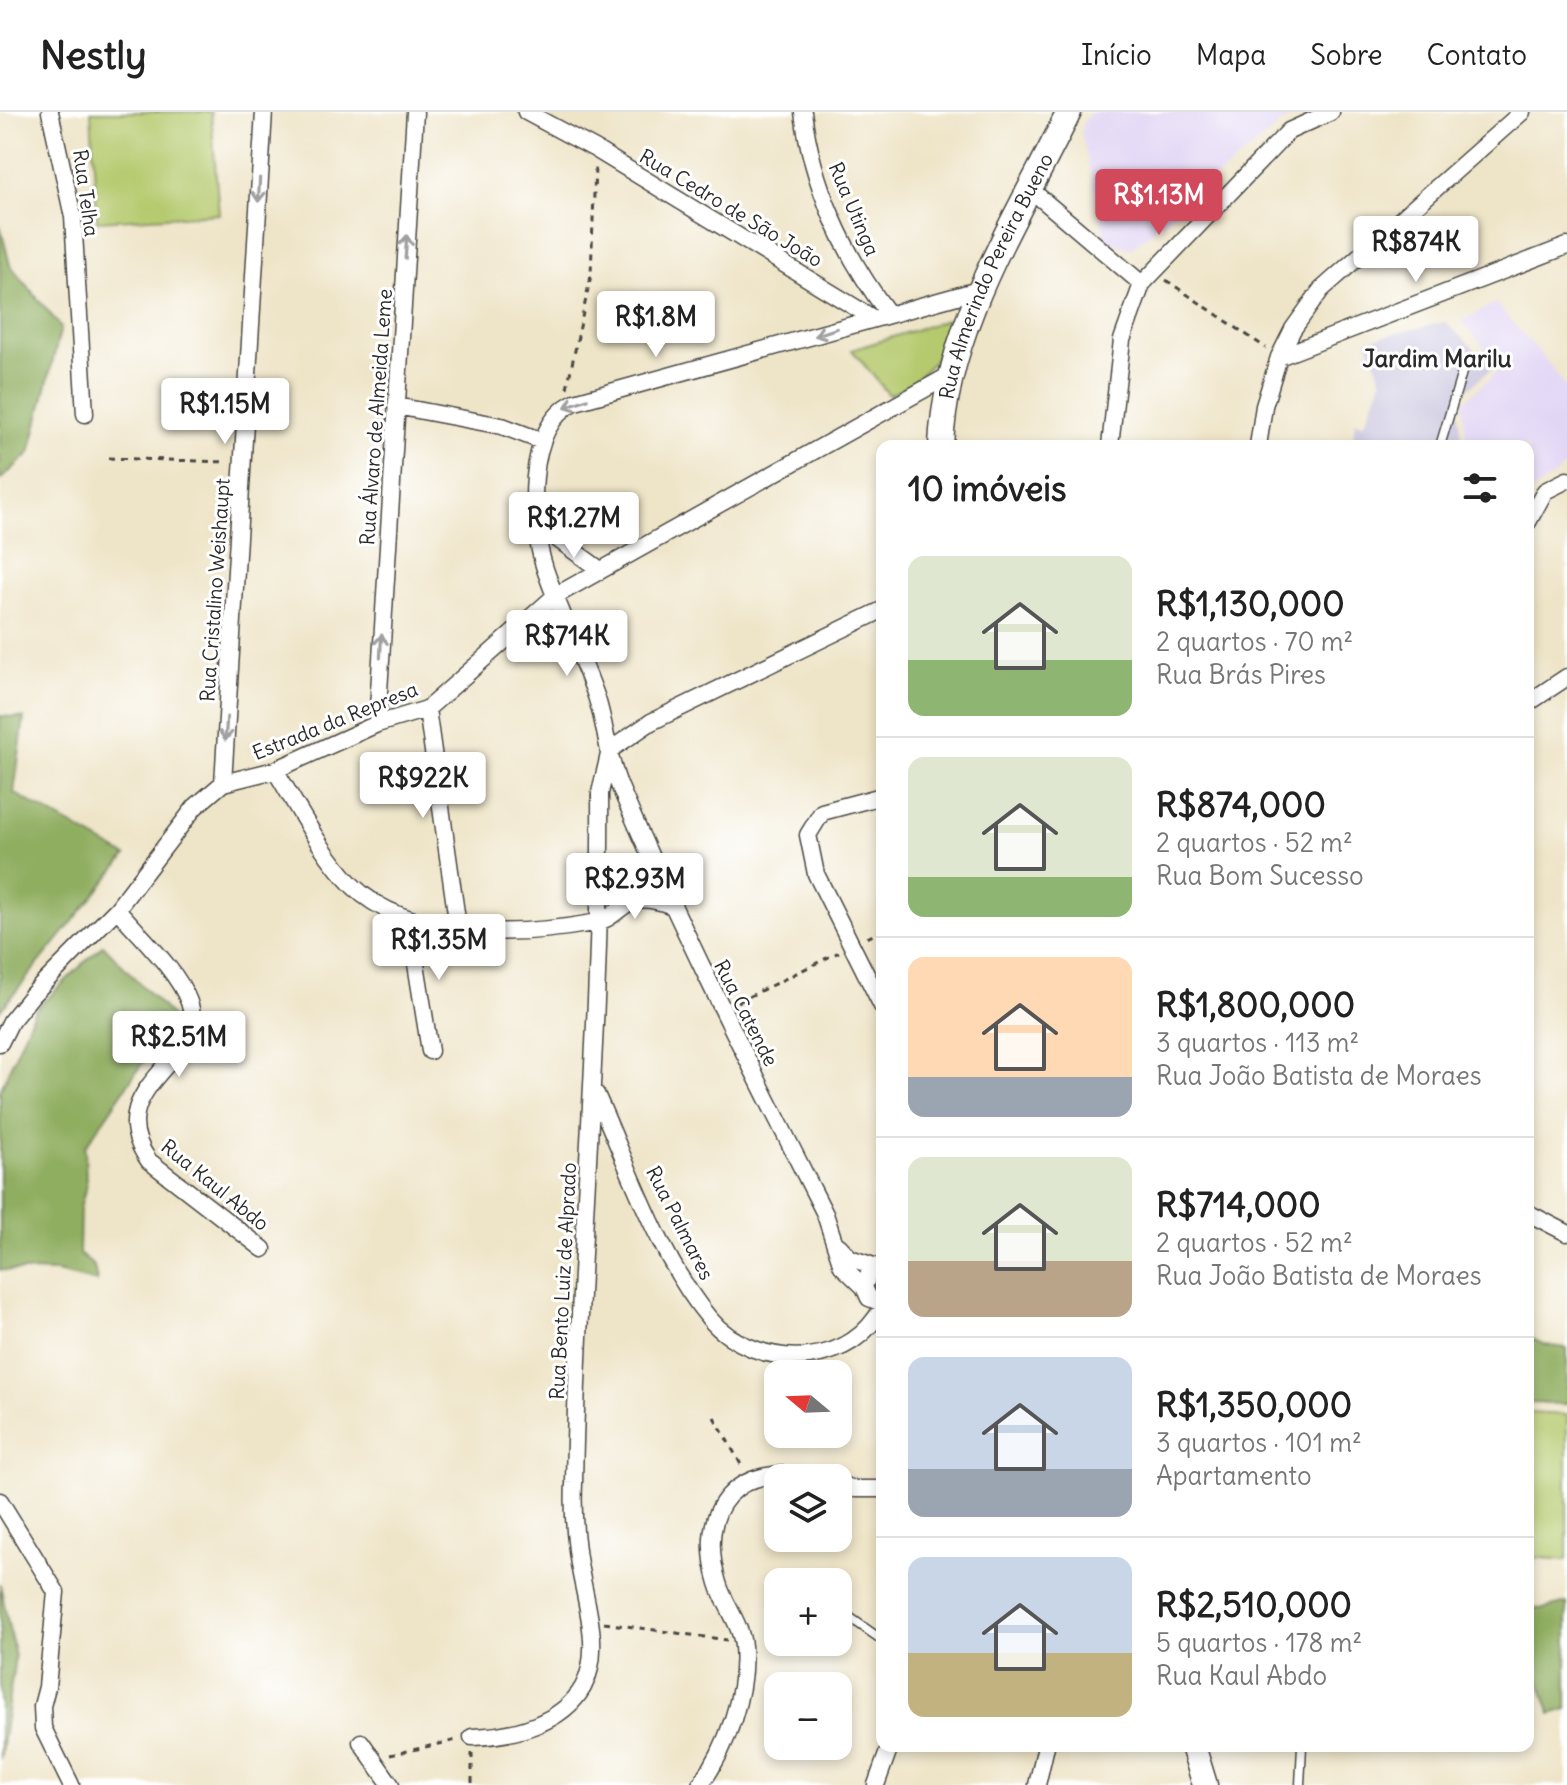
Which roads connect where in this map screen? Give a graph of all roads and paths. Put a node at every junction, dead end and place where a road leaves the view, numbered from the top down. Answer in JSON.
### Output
{"nodes":[{"id":1,"x":50,"y":112,"type":"edge"},
{"id":2,"x":264,"y":112,"type":"edge"},
{"id":3,"x":415,"y":112,"type":"edge"},
{"id":4,"x":526,"y":112,"type":"edge"},
{"id":5,"x":803,"y":112,"type":"edge"},
{"id":6,"x":1069,"y":112,"type":"edge"},
{"id":7,"x":1331,"y":112,"type":"edge"},
{"id":8,"x":1522,"y":112,"type":"edge"},
{"id":9,"x":595,"y":149,"type":"junction"},
{"id":10,"x":1031,"y":190,"type":"junction"},
{"id":11,"x":1567,"y":246,"type":"edge"},
{"id":12,"x":1148,"y":278,"type":"junction"},
{"id":13,"x":982,"y":289,"type":"junction"},
{"id":14,"x":880,"y":315,"type":"junction"},
{"id":15,"x":1279,"y":357,"type":"junction"},
{"id":16,"x":1463,"y":369,"type":"dead end"},
{"id":17,"x":948,"y":376,"type":"junction"},
{"id":18,"x":396,"y":406,"type":"junction"},
{"id":19,"x":563,"y":408,"type":"junction"},
{"id":20,"x":85,"y":414,"type":"dead end"},
{"id":21,"x":942,"y":440,"type":"edge"},
{"id":22,"x":1111,"y":440,"type":"edge"},
{"id":23,"x":1259,"y":440,"type":"edge"},
{"id":24,"x":1442,"y":440,"type":"edge"},
{"id":25,"x":542,"y":441,"type":"junction"},
{"id":26,"x":108,"y":458,"type":"dead end"},
{"id":27,"x":243,"y":462,"type":"junction"},
{"id":28,"x":1567,"y":480,"type":"edge"},
{"id":29,"x":1534,"y":511,"type":"edge"},
{"id":30,"x":538,"y":525,"type":"junction"},
{"id":31,"x":599,"y":569,"type":"junction"},
{"id":32,"x":555,"y":596,"type":"junction"},
{"id":33,"x":876,"y":613,"type":"edge"},
{"id":34,"x":1567,"y":677,"type":"edge"},
{"id":35,"x":1534,"y":699,"type":"edge"},
{"id":36,"x":427,"y":709,"type":"junction"},
{"id":37,"x":377,"y":724,"type":"junction"},
{"id":38,"x":610,"y":750,"type":"junction"},
{"id":39,"x":275,"y":770,"type":"junction"},
{"id":40,"x":223,"y":783,"type":"junction"},
{"id":41,"x":876,"y":798,"type":"edge"},
{"id":42,"x":670,"y":905,"type":"junction"},
{"id":43,"x":117,"y":909,"type":"junction"},
{"id":44,"x":409,"y":920,"type":"junction"},
{"id":45,"x":598,"y":922,"type":"junction"},
{"id":46,"x":458,"y":927,"type":"junction"},
{"id":47,"x":876,"y":934,"type":"edge"},
{"id":48,"x":852,"y":946,"type":"junction"},
{"id":49,"x":876,"y":994,"type":"edge"},
{"id":50,"x":722,"y":1010,"type":"junction"},
{"id":51,"x":0,"y":1043,"type":"edge"},
{"id":52,"x":430,"y":1051,"type":"dead end"},
{"id":53,"x":594,"y":1090,"type":"junction"},
{"id":54,"x":1534,"y":1216,"type":"edge"},
{"id":55,"x":1567,"y":1233,"type":"edge"},
{"id":56,"x":839,"y":1246,"type":"junction"},
{"id":57,"x":263,"y":1249,"type":"dead end"},
{"id":58,"x":876,"y":1266,"type":"edge"},
{"id":59,"x":876,"y":1270,"type":"edge"},
{"id":60,"x":864,"y":1287,"type":"junction"},
{"id":61,"x":876,"y":1302,"type":"edge"},
{"id":62,"x":876,"y":1317,"type":"edge"},
{"id":63,"x":714,"y":1417,"type":"dead end"},
{"id":64,"x":764,"y":1476,"type":"edge"},
{"id":65,"x":749,"y":1478,"type":"junction"},
{"id":66,"x":852,"y":1488,"type":"edge"},
{"id":67,"x":876,"y":1489,"type":"edge"},
{"id":68,"x":0,"y":1501,"type":"edge"},
{"id":69,"x":852,"y":1619,"type":"edge"},
{"id":70,"x":588,"y":1621,"type":"junction"},
{"id":71,"x":876,"y":1636,"type":"edge"},
{"id":72,"x":743,"y":1642,"type":"junction"},
{"id":73,"x":472,"y":1737,"type":"junction"},
{"id":74,"x":361,"y":1742,"type":"dead end"},
{"id":75,"x":888,"y":1752,"type":"edge"},
{"id":76,"x":1045,"y":1752,"type":"edge"},
{"id":77,"x":1195,"y":1752,"type":"edge"},
{"id":78,"x":1302,"y":1752,"type":"edge"},
{"id":79,"x":373,"y":1759,"type":"junction"},
{"id":80,"x":71,"y":1785,"type":"edge"},
{"id":81,"x":391,"y":1785,"type":"edge"},
{"id":82,"x":472,"y":1785,"type":"edge"},
{"id":83,"x":700,"y":1785,"type":"edge"},
{"id":84,"x":876,"y":1785,"type":"edge"},
{"id":85,"x":1037,"y":1785,"type":"edge"},
{"id":86,"x":1205,"y":1785,"type":"edge"},
{"id":87,"x":1300,"y":1785,"type":"edge"}],
"edges":[{"from":1,"to":20,"type":"street","name":"Rua Telha"},
{"from":2,"to":27,"type":"street","name":"Rua Cristalino Weishaupt","one_way":true},
{"from":18,"to":3,"type":"street","name":"Rua Álvaro de Almeida Leme","one_way":true},
{"from":4,"to":9,"type":"street","name":"Rua Cedro de São João"},
{"from":5,"to":14,"type":"street","name":"Rua Utinga"},
{"from":6,"to":10,"type":"main road","name":"Rua Almerindo Pereira Bueno"},
{"from":7,"to":12,"type":"street"},
{"from":8,"to":15,"type":"street"},
{"from":9,"to":14,"type":"street","name":"Rua Cedro de São João"},
{"from":9,"to":19,"type":"path"},
{"from":10,"to":12,"type":"street"},
{"from":10,"to":13,"type":"main road","name":"Rua Almerindo Pereira Bueno"},
{"from":11,"to":15,"type":"street"},
{"from":12,"to":15,"type":"path"},
{"from":12,"to":22,"type":"street"},
{"from":13,"to":14,"type":"street"},
{"from":13,"to":17,"type":"main road","name":"Rua Almerindo Pereira Bueno"},
{"from":14,"to":19,"type":"street","one_way":true},
{"from":15,"to":23,"type":"street"},
{"from":16,"to":24,"type":"lane"},
{"from":17,"to":21,"type":"main road","name":"Rua Almerindo Pereira Bueno"},
{"from":17,"to":31,"type":"street","name":"Estrada da Represa"},
{"from":18,"to":25,"type":"street"},
{"from":37,"to":18,"type":"street","name":"Rua Álvaro de Almeida Leme","one_way":true},
{"from":19,"to":25,"type":"street"},
{"from":25,"to":30,"type":"street","name":"Rua Catende"},
{"from":26,"to":27,"type":"path"},
{"from":27,"to":40,"type":"street","name":"Rua Cristalino Weishaupt","one_way":true},
{"from":28,"to":29,"type":"street"},
{"from":30,"to":31,"type":"street"},
{"from":30,"to":32,"type":"street","name":"Rua Catende"},
{"from":31,"to":32,"type":"street","name":"Estrada da Represa"},
{"from":32,"to":36,"type":"street","name":"Estrada da Represa"},
{"from":32,"to":38,"type":"street","name":"Rua Catende"},
{"from":33,"to":38,"type":"street"},
{"from":34,"to":35,"type":"street"},
{"from":36,"to":37,"type":"street","name":"Estrada da Represa"},
{"from":36,"to":46,"type":"street"},
{"from":37,"to":39,"type":"street","name":"Estrada da Represa"},
{"from":38,"to":42,"type":"street","name":"Rua Catende"},
{"from":38,"to":45,"type":"street","name":"Rua Bento Luiz de Alprado"},
{"from":39,"to":40,"type":"street","name":"Estrada da Represa"},
{"from":39,"to":44,"type":"street"},
{"from":40,"to":43,"type":"street","name":"Estrada da Represa"},
{"from":41,"to":48,"type":"street"},
{"from":42,"to":45,"type":"street"},
{"from":42,"to":50,"type":"street","name":"Rua Catende"},
{"from":43,"to":51,"type":"street","name":"Estrada da Represa"},
{"from":43,"to":57,"type":"street","name":"Rua Kaul Abdo"},
{"from":44,"to":46,"type":"street"},
{"from":44,"to":52,"type":"street"},
{"from":45,"to":46,"type":"street"},
{"from":45,"to":53,"type":"street","name":"Rua Bento Luiz de Alprado"},
{"from":47,"to":48,"type":"path"},
{"from":48,"to":49,"type":"street"},
{"from":48,"to":50,"type":"path"},
{"from":50,"to":56,"type":"street","name":"Rua Catende"},
{"from":53,"to":62,"type":"street","name":"Rua Palmares"},
{"from":53,"to":70,"type":"street","name":"Rua Bento Luiz de Alprado"},
{"from":54,"to":55,"type":"street"},
{"from":56,"to":58,"type":"street"},
{"from":56,"to":60,"type":"street","name":"Rua Catende"},
{"from":59,"to":60,"type":"street"},
{"from":60,"to":61,"type":"street","name":"Rua Palmares"},
{"from":63,"to":65,"type":"path"},
{"from":64,"to":65,"type":"street"},
{"from":65,"to":72,"type":"street"},
{"from":66,"to":67,"type":"street"},
{"from":68,"to":80,"type":"street"},
{"from":69,"to":71,"type":"lane"},
{"from":70,"to":72,"type":"path"},
{"from":70,"to":73,"type":"street","name":"Rua Bento Luiz de Alprado"},
{"from":72,"to":83,"type":"street"},
{"from":73,"to":79,"type":"path"},
{"from":73,"to":82,"type":"path"},
{"from":74,"to":79,"type":"street"},
{"from":75,"to":84,"type":"street"},
{"from":76,"to":85,"type":"street"},
{"from":77,"to":86,"type":"main road"},
{"from":78,"to":87,"type":"lane"},
{"from":79,"to":81,"type":"street"}]}
